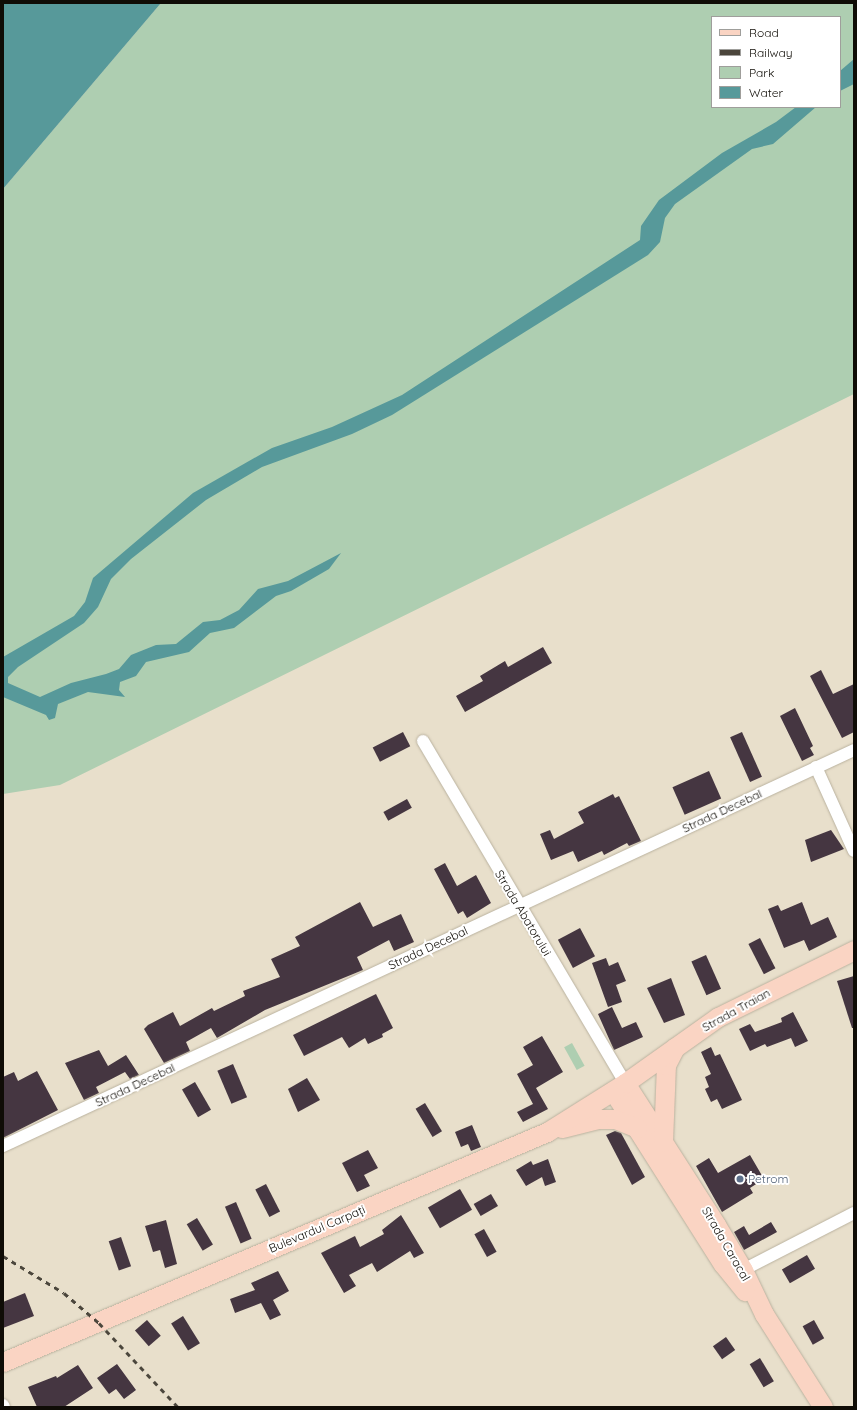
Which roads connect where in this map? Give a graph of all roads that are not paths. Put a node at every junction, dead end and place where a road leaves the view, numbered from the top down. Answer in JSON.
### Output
{"nodes":[{"id":1,"x":423,"y":741,"type":"dead end"},
{"id":2,"x":854,"y":750,"type":"edge"},
{"id":3,"x":816,"y":767,"type":"junction"},
{"id":4,"x":854,"y":851,"type":"edge"},
{"id":5,"x":518,"y":906,"type":"junction"},
{"id":6,"x":854,"y":950,"type":"edge"},
{"id":7,"x":674,"y":1047,"type":"junction"},
{"id":8,"x":619,"y":1087,"type":"junction"},
{"id":9,"x":637,"y":1128,"type":"junction"},
{"id":10,"x":547,"y":1132,"type":"junction"},
{"id":11,"x":663,"y":1142,"type":"junction"},
{"id":12,"x":3,"y":1146,"type":"edge"},
{"id":13,"x":854,"y":1213,"type":"edge"},
{"id":14,"x":743,"y":1270,"type":"junction"},
{"id":15,"x":764,"y":1314,"type":"junction"},
{"id":16,"x":3,"y":1362,"type":"edge"},
{"id":17,"x":823,"y":1407,"type":"edge"}],
"edges":[{"from":1,"to":5,"type":"street","name":"Strada Abatorului"},
{"from":2,"to":3,"type":"street","name":"Strada Decebal"},
{"from":3,"to":4,"type":"street"},
{"from":3,"to":5,"type":"street","name":"Strada Decebal"},
{"from":5,"to":8,"type":"street","name":"Strada Abatorului"},
{"from":5,"to":12,"type":"street","name":"Strada Decebal"},
{"from":6,"to":7,"type":"main road","name":"Strada Traian"},
{"from":7,"to":8,"type":"main road","name":"Strada Traian"},
{"from":7,"to":11,"type":"main road"},
{"from":8,"to":9,"type":"main road"},
{"from":8,"to":10,"type":"main road","name":"Bulevardul Carpați"},
{"from":8,"to":11,"type":"main road","name":"Strada Caracal"},
{"from":9,"to":10,"type":"main road"},
{"from":9,"to":15,"type":"main road"},
{"from":10,"to":16,"type":"main road","name":"Bulevardul Carpați"},
{"from":11,"to":14,"type":"main road","name":"Strada Caracal"},
{"from":13,"to":14,"type":"street"},
{"from":14,"to":15,"type":"main road","name":"Strada Caracal"},
{"from":15,"to":17,"type":"main road","name":"Strada Caracal"}]}
